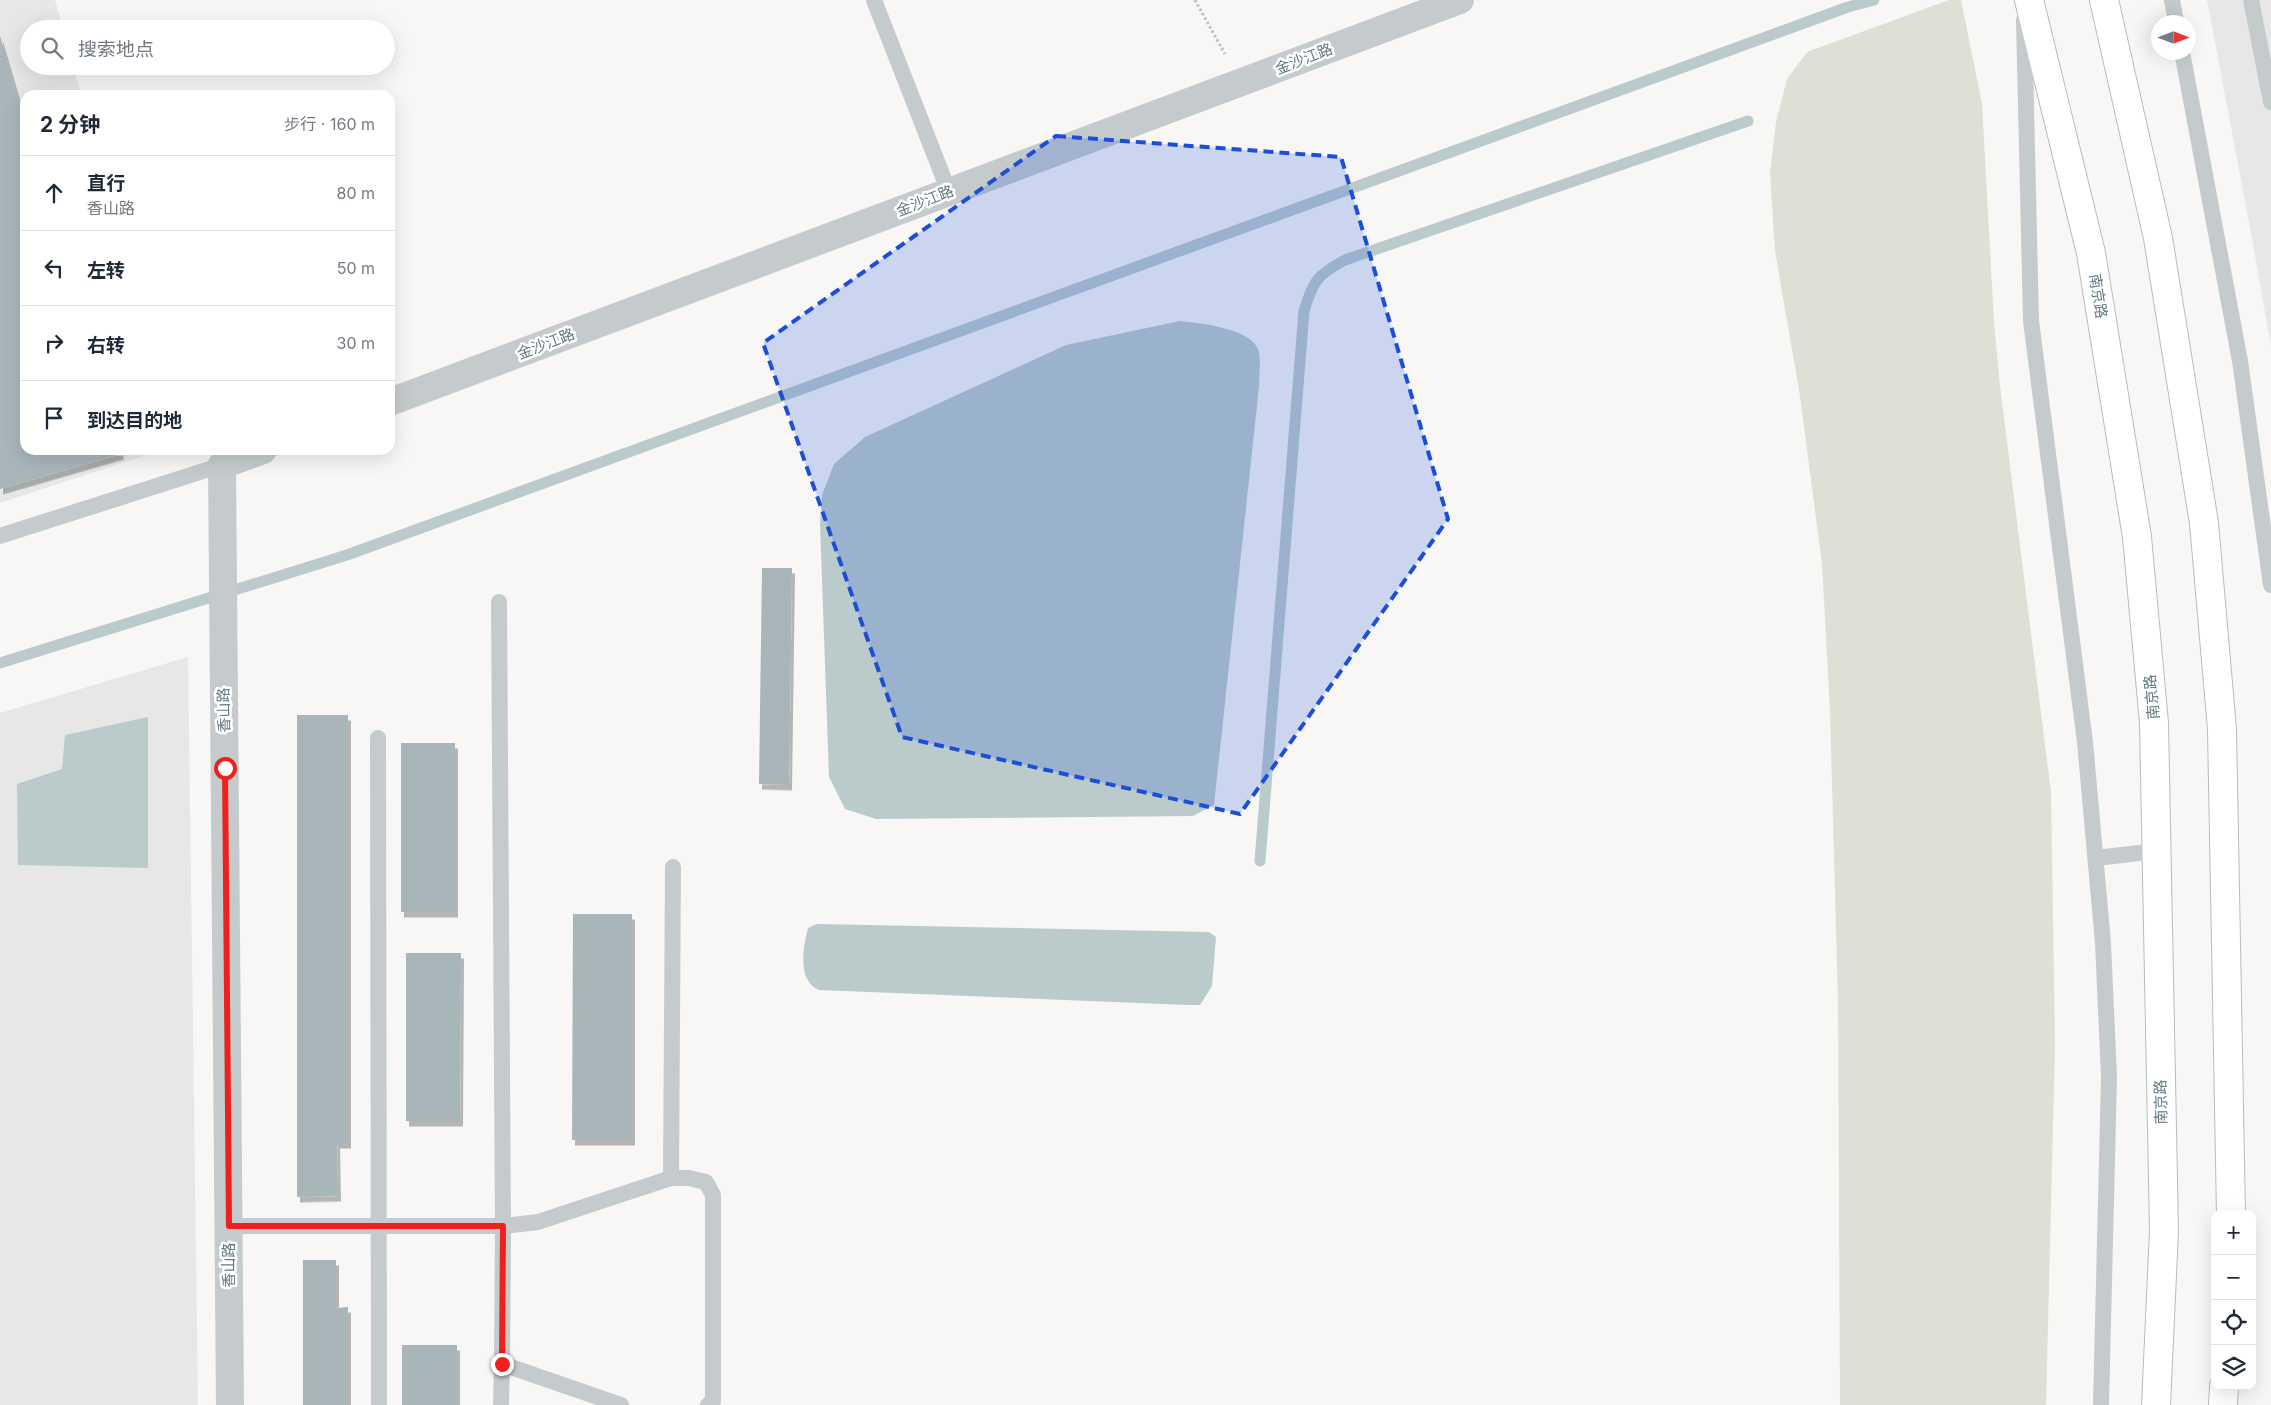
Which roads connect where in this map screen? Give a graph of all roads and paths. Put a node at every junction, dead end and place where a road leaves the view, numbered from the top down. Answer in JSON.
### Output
{"nodes":[{"id":1,"x":874,"y":0,"type":"edge"},
{"id":2,"x":1195,"y":0,"type":"edge"},
{"id":3,"x":1460,"y":0,"type":"edge"},
{"id":4,"x":2024,"y":0,"type":"edge"},
{"id":5,"x":2029,"y":0,"type":"edge"},
{"id":6,"x":2104,"y":0,"type":"edge"},
{"id":7,"x":2172,"y":0,"type":"edge"},
{"id":8,"x":2251,"y":0,"type":"edge"},
{"id":9,"x":2175,"y":15,"type":"edge"},
{"id":10,"x":2266,"y":49,"type":"edge"},
{"id":11,"x":2184,"y":60,"type":"edge"},
{"id":12,"x":1242,"y":82,"type":"junction"},
{"id":13,"x":2271,"y":102,"type":"edge"},
{"id":14,"x":949,"y":192,"type":"junction"},
{"id":15,"x":395,"y":400,"type":"edge"},
{"id":16,"x":249,"y":455,"type":"edge"},
{"id":17,"x":222,"y":465,"type":"junction"},
{"id":18,"x":0,"y":536,"type":"edge"},
{"id":19,"x":2268,"y":543,"type":"edge"},
{"id":20,"x":2271,"y":585,"type":"edge"},
{"id":21,"x":499,"y":602,"type":"dead end"},
{"id":22,"x":378,"y":738,"type":"dead end"},
{"id":23,"x":2156,"y":851,"type":"junction"},
{"id":24,"x":2096,"y":858,"type":"junction"},
{"id":25,"x":673,"y":867,"type":"dead end"},
{"id":26,"x":671,"y":1178,"type":"junction"},
{"id":27,"x":2231,"y":1210,"type":"edge"},
{"id":28,"x":229,"y":1226,"type":"junction"},
{"id":29,"x":378,"y":1226,"type":"junction"},
{"id":30,"x":503,"y":1226,"type":"junction"},
{"id":31,"x":502,"y":1364,"type":"junction"},
{"id":32,"x":2224,"y":1390,"type":"edge"},
{"id":33,"x":230,"y":1405,"type":"edge"},
{"id":34,"x":379,"y":1405,"type":"edge"},
{"id":35,"x":501,"y":1405,"type":"edge"},
{"id":36,"x":621,"y":1405,"type":"edge"},
{"id":37,"x":708,"y":1405,"type":"edge"},
{"id":38,"x":2102,"y":1405,"type":"edge"},
{"id":39,"x":2156,"y":1405,"type":"edge"},
{"id":40,"x":2223,"y":1405,"type":"edge"}],
"edges":[{"from":1,"to":14,"type":"lane"},
{"from":2,"to":12,"type":"path"},
{"from":3,"to":12,"type":"street","name":"金沙江路"},
{"from":4,"to":24,"type":"lane"},
{"from":5,"to":23,"type":"main road","name":"南京路"},
{"from":6,"to":27,"type":"main road"},
{"from":7,"to":9,"type":"lane"},
{"from":8,"to":10,"type":"lane"},
{"from":10,"to":13,"type":"lane"},
{"from":11,"to":19,"type":"lane"},
{"from":12,"to":14,"type":"street","name":"金沙江路"},
{"from":14,"to":15,"type":"street","name":"金沙江路"},
{"from":16,"to":17,"type":"street"},
{"from":17,"to":18,"type":"lane"},
{"from":17,"to":28,"type":"street","name":"香山路"},
{"from":19,"to":20,"type":"lane"},
{"from":21,"to":30,"type":"lane"},
{"from":22,"to":29,"type":"lane"},
{"from":23,"to":24,"type":"lane"},
{"from":23,"to":39,"type":"main road","name":"南京路"},
{"from":24,"to":38,"type":"lane"},
{"from":25,"to":26,"type":"lane"},
{"from":26,"to":30,"type":"lane"},
{"from":26,"to":37,"type":"lane"},
{"from":28,"to":29,"type":"lane"},
{"from":28,"to":33,"type":"street","name":"香山路"},
{"from":29,"to":30,"type":"lane"},
{"from":29,"to":34,"type":"lane"},
{"from":30,"to":31,"type":"lane"},
{"from":31,"to":35,"type":"lane"},
{"from":31,"to":36,"type":"lane"},
{"from":32,"to":40,"type":"main road"}]}
